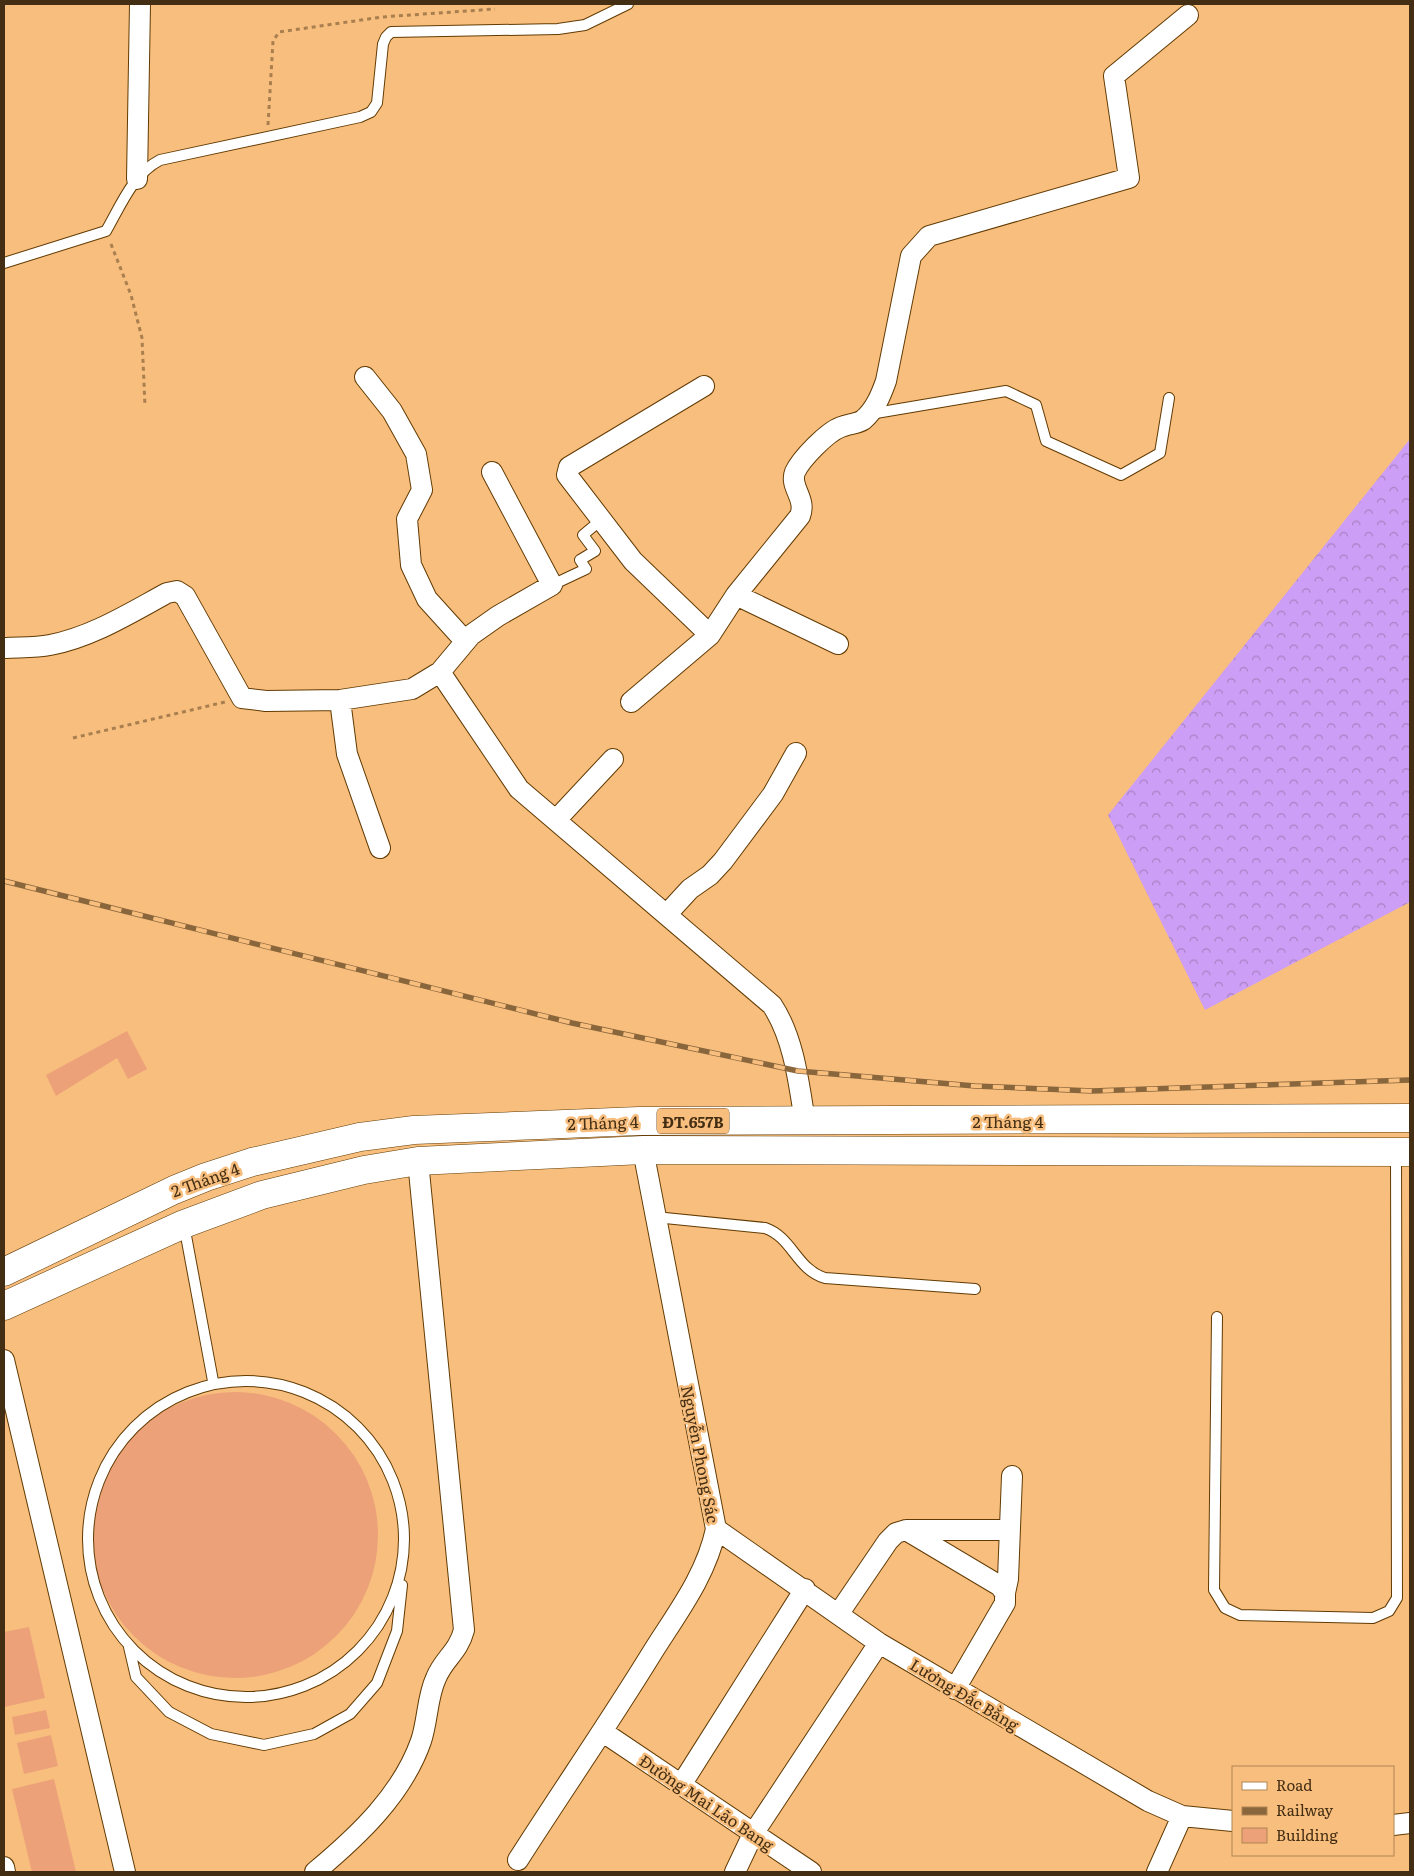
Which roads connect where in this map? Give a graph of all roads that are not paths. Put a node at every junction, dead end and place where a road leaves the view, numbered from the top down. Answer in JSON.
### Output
{"nodes":[{"id":1,"x":140,"y":4,"type":"edge"},
{"id":2,"x":628,"y":4,"type":"edge"},
{"id":3,"x":1188,"y":15,"type":"dead end"},
{"id":4,"x":137,"y":179,"type":"junction"},
{"id":5,"x":4,"y":263,"type":"edge"},
{"id":6,"x":365,"y":378,"type":"dead end"},
{"id":7,"x":704,"y":386,"type":"dead end"},
{"id":8,"x":1169,"y":398,"type":"dead end"},
{"id":9,"x":869,"y":414,"type":"junction"},
{"id":10,"x":492,"y":472,"type":"dead end"},
{"id":11,"x":601,"y":520,"type":"junction"},
{"id":12,"x":552,"y":585,"type":"junction"},
{"id":13,"x":736,"y":595,"type":"junction"},
{"id":14,"x":710,"y":635,"type":"junction"},
{"id":15,"x":465,"y":641,"type":"junction"},
{"id":16,"x":838,"y":644,"type":"dead end"},
{"id":17,"x":4,"y":648,"type":"edge"},
{"id":18,"x":440,"y":672,"type":"junction"},
{"id":19,"x":340,"y":700,"type":"junction"},
{"id":20,"x":631,"y":702,"type":"dead end"},
{"id":21,"x":796,"y":753,"type":"dead end"},
{"id":22,"x":613,"y":759,"type":"dead end"},
{"id":23,"x":556,"y":820,"type":"junction"},
{"id":24,"x":380,"y":848,"type":"dead end"},
{"id":25,"x":666,"y":914,"type":"junction"},
{"id":26,"x":1403,"y":1118,"type":"edge"},
{"id":27,"x":1146,"y":1120,"type":"junction"},
{"id":28,"x":639,"y":1121,"type":"junction"},
{"id":29,"x":805,"y":1122,"type":"junction"},
{"id":30,"x":414,"y":1130,"type":"junction"},
{"id":31,"x":643,"y":1150,"type":"junction"},
{"id":32,"x":1145,"y":1151,"type":"junction"},
{"id":33,"x":1403,"y":1152,"type":"edge"},
{"id":34,"x":418,"y":1161,"type":"junction"},
{"id":35,"x":174,"y":1190,"type":"junction"},
{"id":36,"x":655,"y":1217,"type":"junction"},
{"id":37,"x":184,"y":1224,"type":"junction"},
{"id":38,"x":4,"y":1272,"type":"edge"},
{"id":39,"x":975,"y":1289,"type":"dead end"},
{"id":40,"x":4,"y":1306,"type":"edge"},
{"id":41,"x":1217,"y":1317,"type":"dead end"},
{"id":42,"x":4,"y":1360,"type":"edge"},
{"id":43,"x":214,"y":1381,"type":"junction"},
{"id":44,"x":1012,"y":1476,"type":"dead end"},
{"id":45,"x":716,"y":1529,"type":"junction"},
{"id":46,"x":906,"y":1530,"type":"junction"},
{"id":47,"x":1010,"y":1530,"type":"junction"},
{"id":48,"x":405,"y":1547,"type":"junction"},
{"id":49,"x":805,"y":1589,"type":"junction"},
{"id":50,"x":1005,"y":1594,"type":"junction"},
{"id":51,"x":839,"y":1614,"type":"junction"},
{"id":52,"x":879,"y":1643,"type":"junction"},
{"id":53,"x":129,"y":1646,"type":"junction"},
{"id":54,"x":956,"y":1689,"type":"junction"},
{"id":55,"x":603,"y":1732,"type":"junction"},
{"id":56,"x":681,"y":1785,"type":"junction"},
{"id":57,"x":1182,"y":1816,"type":"junction"},
{"id":58,"x":1232,"y":1821,"type":"edge"},
{"id":59,"x":1410,"y":1823,"type":"edge"},
{"id":60,"x":1394,"y":1825,"type":"edge"},
{"id":61,"x":753,"y":1834,"type":"junction"},
{"id":62,"x":518,"y":1860,"type":"dead end"},
{"id":63,"x":4,"y":1867,"type":"edge"},
{"id":64,"x":5,"y":1872,"type":"edge"},
{"id":65,"x":126,"y":1872,"type":"edge"},
{"id":66,"x":315,"y":1872,"type":"edge"},
{"id":67,"x":736,"y":1872,"type":"edge"},
{"id":68,"x":812,"y":1872,"type":"edge"},
{"id":69,"x":1157,"y":1872,"type":"edge"}],
"edges":[{"from":1,"to":4,"type":"street"},
{"from":2,"to":4,"type":"lane"},
{"from":3,"to":9,"type":"street"},
{"from":4,"to":5,"type":"lane"},
{"from":6,"to":15,"type":"street"},
{"from":7,"to":11,"type":"street"},
{"from":8,"to":9,"type":"lane"},
{"from":9,"to":13,"type":"street"},
{"from":10,"to":12,"type":"street"},
{"from":11,"to":12,"type":"lane"},
{"from":11,"to":14,"type":"street"},
{"from":12,"to":15,"type":"street"},
{"from":13,"to":14,"type":"street"},
{"from":13,"to":16,"type":"street"},
{"from":14,"to":20,"type":"street"},
{"from":15,"to":18,"type":"street"},
{"from":17,"to":19,"type":"street"},
{"from":18,"to":19,"type":"street"},
{"from":18,"to":23,"type":"street"},
{"from":19,"to":24,"type":"street"},
{"from":21,"to":25,"type":"street"},
{"from":22,"to":23,"type":"street"},
{"from":23,"to":25,"type":"street"},
{"from":25,"to":29,"type":"street"},
{"from":26,"to":27,"type":"main road","name":"2 Tháng 4","number":"ĐT.657B"},
{"from":26,"to":33,"type":"main road"},
{"from":27,"to":29,"type":"main road","name":"2 Tháng 4","number":"ĐT.657B"},
{"from":27,"to":32,"type":"main road"},
{"from":28,"to":29,"type":"main road","name":"2 Tháng 4","number":"ĐT.657B"},
{"from":28,"to":30,"type":"main road","name":"2 Tháng 4","number":"ĐT.657B"},
{"from":28,"to":31,"type":"main road"},
{"from":30,"to":34,"type":"main road"},
{"from":30,"to":35,"type":"main road","name":"2 Tháng 4","number":"ĐT.657B"},
{"from":31,"to":32,"type":"main road","name":"2 Tháng 4","number":"ĐT.657B"},
{"from":31,"to":34,"type":"main road","name":"2 Tháng 4","number":"ĐT.657B"},
{"from":31,"to":36,"type":"street","name":"Nguyễn Phong Sác"},
{"from":32,"to":33,"type":"main road","name":"2 Tháng 4","number":"ĐT.657B"},
{"from":33,"to":41,"type":"lane"},
{"from":34,"to":37,"type":"main road","name":"2 Tháng 4","number":"ĐT.657B"},
{"from":34,"to":66,"type":"street"},
{"from":35,"to":37,"type":"main road"},
{"from":35,"to":38,"type":"main road","name":"2 Tháng 4","number":"ĐT.657B"},
{"from":36,"to":39,"type":"lane"},
{"from":36,"to":45,"type":"street","name":"Nguyễn Phong Sác"},
{"from":37,"to":40,"type":"main road","name":"2 Tháng 4","number":"ĐT.657B"},
{"from":37,"to":43,"type":"lane"},
{"from":42,"to":65,"type":"street"},
{"from":43,"to":48,"type":"lane"},
{"from":43,"to":53,"type":"lane"},
{"from":44,"to":47,"type":"street"},
{"from":45,"to":49,"type":"street","name":"Lương Đắc Bằng"},
{"from":45,"to":55,"type":"street","name":"Nguyễn Phong Sác"},
{"from":46,"to":47,"type":"street"},
{"from":46,"to":50,"type":"street"},
{"from":46,"to":51,"type":"street"},
{"from":47,"to":50,"type":"street"},
{"from":48,"to":53,"type":"lane"},
{"from":48,"to":53,"type":"lane"},
{"from":49,"to":51,"type":"street","name":"Lương Đắc Bằng"},
{"from":49,"to":56,"type":"street"},
{"from":50,"to":54,"type":"street"},
{"from":51,"to":52,"type":"street","name":"Lương Đắc Bằng"},
{"from":52,"to":54,"type":"street","name":"Lương Đắc Bằng"},
{"from":52,"to":61,"type":"street"},
{"from":54,"to":57,"type":"street","name":"Lương Đắc Bằng"},
{"from":55,"to":56,"type":"street","name":"Đường Mai Lão Bang"},
{"from":55,"to":62,"type":"street","name":"Nguyễn Phong Sác"},
{"from":56,"to":61,"type":"street","name":"Đường Mai Lão Bang"},
{"from":57,"to":58,"type":"street","name":"Lương Đắc Bằng"},
{"from":57,"to":69,"type":"street"},
{"from":59,"to":60,"type":"street"},
{"from":61,"to":67,"type":"street"},
{"from":61,"to":68,"type":"street","name":"Đường Mai Lão Bang"},
{"from":63,"to":64,"type":"street"}]}
